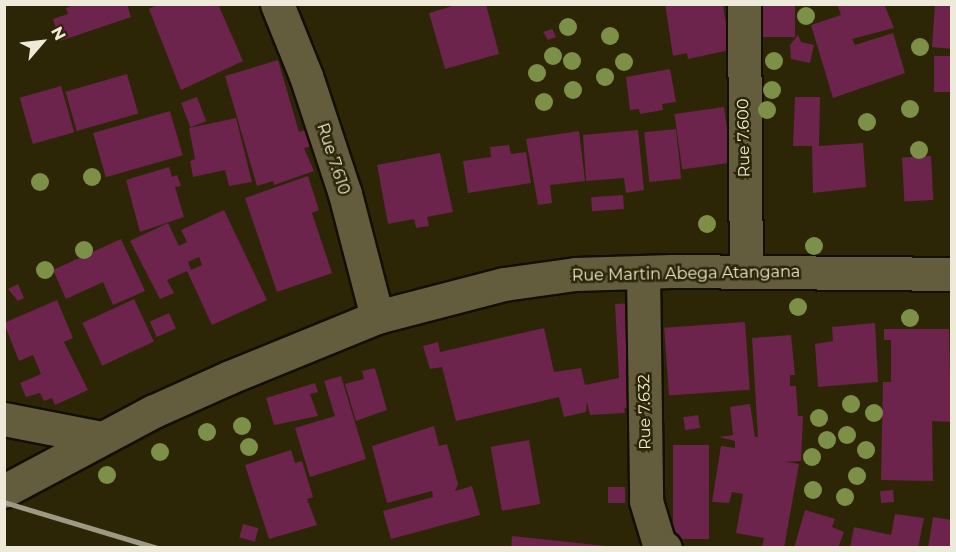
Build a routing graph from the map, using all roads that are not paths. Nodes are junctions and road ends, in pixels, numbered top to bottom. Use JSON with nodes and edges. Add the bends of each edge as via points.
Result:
{"nodes":[{"id":1,"x":277,"y":4,"type":"edge"},
{"id":2,"x":744,"y":4,"type":"edge"},
{"id":3,"x":643,"y":272,"type":"junction"},
{"id":4,"x":746,"y":272,"type":"junction"},
{"id":5,"x":951,"y":274,"type":"edge"},
{"id":6,"x":377,"y":317,"type":"junction"},
{"id":7,"x":4,"y":419,"type":"edge"},
{"id":8,"x":101,"y":438,"type":"junction"},
{"id":9,"x":4,"y":491,"type":"edge"},
{"id":10,"x":665,"y":548,"type":"edge"}],
"edges":[{"from":1,"to":6,"type":"main road","name":"Rue 7.610","via":[[306,76],[341,183]]},
{"from":2,"to":4,"type":"main road","name":"Rue 7.600"},
{"from":3,"to":4,"type":"main road","name":"Rue Martin Abega Atangana"},
{"from":3,"to":6,"type":"main road","name":"Rue Martin Abega Atangana","via":[[575,274],[504,284]]},
{"from":3,"to":10,"type":"main road","name":"Rue 7.632","via":[[646,501],[659,544]]},
{"from":4,"to":5,"type":"main road","name":"Rue Martin Abega Atangana"},
{"from":6,"to":8,"type":"main road","name":"Rue Martin Abega Atangana","via":[[219,382]]},
{"from":7,"to":8,"type":"main road"},
{"from":8,"to":9,"type":"main road","name":"Rue Martin Abega Atangana"}]}
